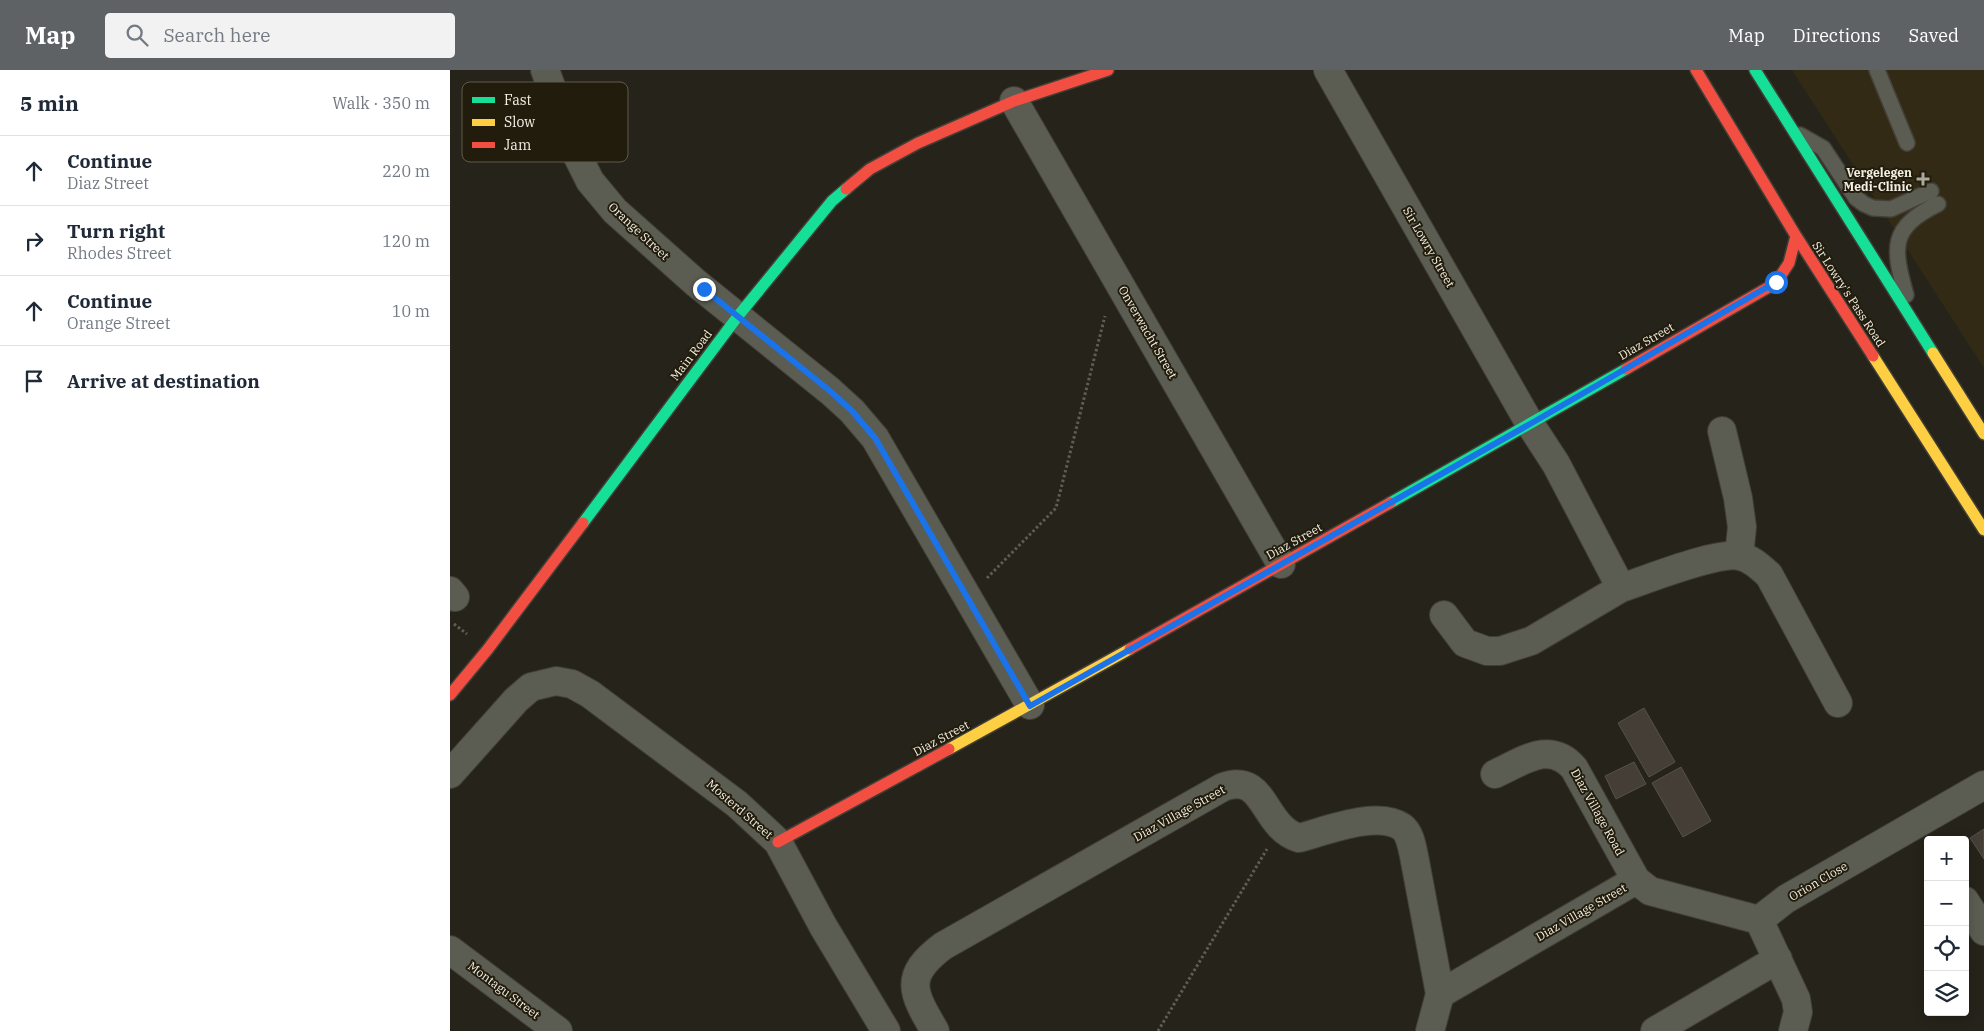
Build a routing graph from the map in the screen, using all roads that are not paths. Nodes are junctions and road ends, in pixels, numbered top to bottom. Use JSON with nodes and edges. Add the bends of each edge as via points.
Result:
{"nodes":[{"id":1,"x":545,"y":70,"type":"edge"},
{"id":2,"x":1108,"y":70,"type":"edge"},
{"id":3,"x":1328,"y":70,"type":"edge"},
{"id":4,"x":1696,"y":70,"type":"edge"},
{"id":5,"x":1755,"y":70,"type":"edge"},
{"id":6,"x":1879,"y":74,"type":"edge"},
{"id":7,"x":1040,"y":80,"type":"dead end"},
{"id":8,"x":549,"y":82,"type":"edge"},
{"id":9,"x":1014,"y":101,"type":"junction"},
{"id":10,"x":1790,"y":129,"type":"junction"},
{"id":11,"x":1907,"y":143,"type":"dead end"},
{"id":12,"x":580,"y":162,"type":"edge"},
{"id":13,"x":1796,"y":236,"type":"junction"},
{"id":14,"x":738,"y":316,"type":"junction"},
{"id":15,"x":1914,"y":324,"type":"junction"},
{"id":16,"x":1530,"y":424,"type":"junction"},
{"id":17,"x":1722,"y":431,"type":"dead end"},
{"id":18,"x":1984,"y":434,"type":"edge"},
{"id":19,"x":1984,"y":530,"type":"edge"},
{"id":20,"x":1739,"y":556,"type":"junction"},
{"id":21,"x":1281,"y":564,"type":"junction"},
{"id":22,"x":1621,"y":588,"type":"junction"},
{"id":23,"x":1444,"y":615,"type":"dead end"},
{"id":24,"x":450,"y":695,"type":"edge"},
{"id":25,"x":1838,"y":704,"type":"dead end"},
{"id":26,"x":1030,"y":706,"type":"junction"},
{"id":27,"x":450,"y":774,"type":"edge"},
{"id":28,"x":1496,"y":774,"type":"dead end"},
{"id":29,"x":1984,"y":786,"type":"edge"},
{"id":30,"x":1923,"y":832,"type":"edge"},
{"id":31,"x":778,"y":842,"type":"junction"},
{"id":32,"x":1636,"y":880,"type":"junction"},
{"id":33,"x":1969,"y":907,"type":"edge"},
{"id":34,"x":1760,"y":920,"type":"junction"},
{"id":35,"x":1984,"y":931,"type":"edge"},
{"id":36,"x":450,"y":950,"type":"edge"},
{"id":37,"x":1778,"y":959,"type":"junction"},
{"id":38,"x":1440,"y":994,"type":"junction"},
{"id":39,"x":558,"y":1031,"type":"edge"},
{"id":40,"x":886,"y":1031,"type":"edge"},
{"id":41,"x":935,"y":1031,"type":"edge"},
{"id":42,"x":1430,"y":1031,"type":"edge"},
{"id":43,"x":1655,"y":1031,"type":"edge"},
{"id":44,"x":1793,"y":1031,"type":"edge"}],
"edges":[{"from":1,"to":8,"type":"street","name":"Orange Street"},
{"from":2,"to":9,"type":"main road","name":"Main Road"},
{"from":3,"to":16,"type":"street","name":"Sir Lowry Street"},
{"from":4,"to":13,"type":"main road","name":"Sir Lowry's Pass Road"},
{"from":5,"to":10,"type":"main road"},
{"from":6,"to":11,"type":"lane"},
{"from":7,"to":9,"type":"main road","name":"Main Road"},
{"from":9,"to":14,"type":"main road","name":"Main Road","via":[[918,143],[870,170],[832,202]]},
{"from":9,"to":21,"type":"street","name":"Onverwacht Street"},
{"from":10,"to":15,"type":"main road"},
{"from":10,"to":15,"type":"lane","via":[[1823,148],[1856,198],[1864,204],[1892,209],[1934,197],[1906,226],[1898,242],[1897,263]]},
{"from":12,"to":14,"type":"street","name":"Orange Street","via":[[590,181],[615,211]]},
{"from":13,"to":16,"type":"main road","name":"Diaz Street","via":[[1789,264],[1776,282]]},
{"from":13,"to":19,"type":"main road","name":"Sir Lowry's Pass Road"},
{"from":14,"to":24,"type":"main road","name":"Main Road"},
{"from":14,"to":26,"type":"street","name":"Orange Street","via":[[852,411],[875,438]]},
{"from":15,"to":18,"type":"main road"},
{"from":16,"to":21,"type":"main road","name":"Diaz Street"},
{"from":16,"to":22,"type":"street","name":"Sir Lowry Street","via":[[1556,464]]},
{"from":17,"to":20,"type":"street","via":[[1742,527]]},
{"from":20,"to":22,"type":"street","via":[[1717,556]]},
{"from":20,"to":25,"type":"street","via":[[1756,563],[1769,575]]},
{"from":21,"to":26,"type":"main road","name":"Diaz Street"},
{"from":22,"to":23,"type":"street","via":[[1531,641],[1500,651],[1487,651],[1465,643]]},
{"from":26,"to":31,"type":"main road","name":"Diaz Street"},
{"from":27,"to":31,"type":"street","name":"Mosterd Street","via":[[516,700],[531,688],[556,681],[572,684],[737,804]]},
{"from":28,"to":32,"type":"street","name":"Diaz Village Road","via":[[1546,754],[1566,759]]},
{"from":29,"to":30,"type":"street","name":"Orion Close"},
{"from":30,"to":34,"type":"street","name":"Orion Close","via":[[1786,899]]},
{"from":31,"to":40,"type":"street","name":"Mosterd Street","via":[[823,926]]},
{"from":32,"to":34,"type":"street","name":"Diaz Village Street","via":[[1650,891]]},
{"from":32,"to":38,"type":"street","name":"Diaz Village Street"},
{"from":33,"to":35,"type":"street"},
{"from":34,"to":37,"type":"street"},
{"from":36,"to":39,"type":"street","name":"Montagu Street"},
{"from":37,"to":43,"type":"street"},
{"from":37,"to":44,"type":"street","via":[[1796,999],[1798,1012]]},
{"from":38,"to":41,"type":"street","name":"Diaz Village Street","via":[[1414,856],[1403,828],[1378,820],[1299,838],[1280,827],[1252,788],[1235,782],[943,946],[926,959],[918,972],[917,998]]},
{"from":38,"to":42,"type":"street","name":"Diaz Village Street"}]}
